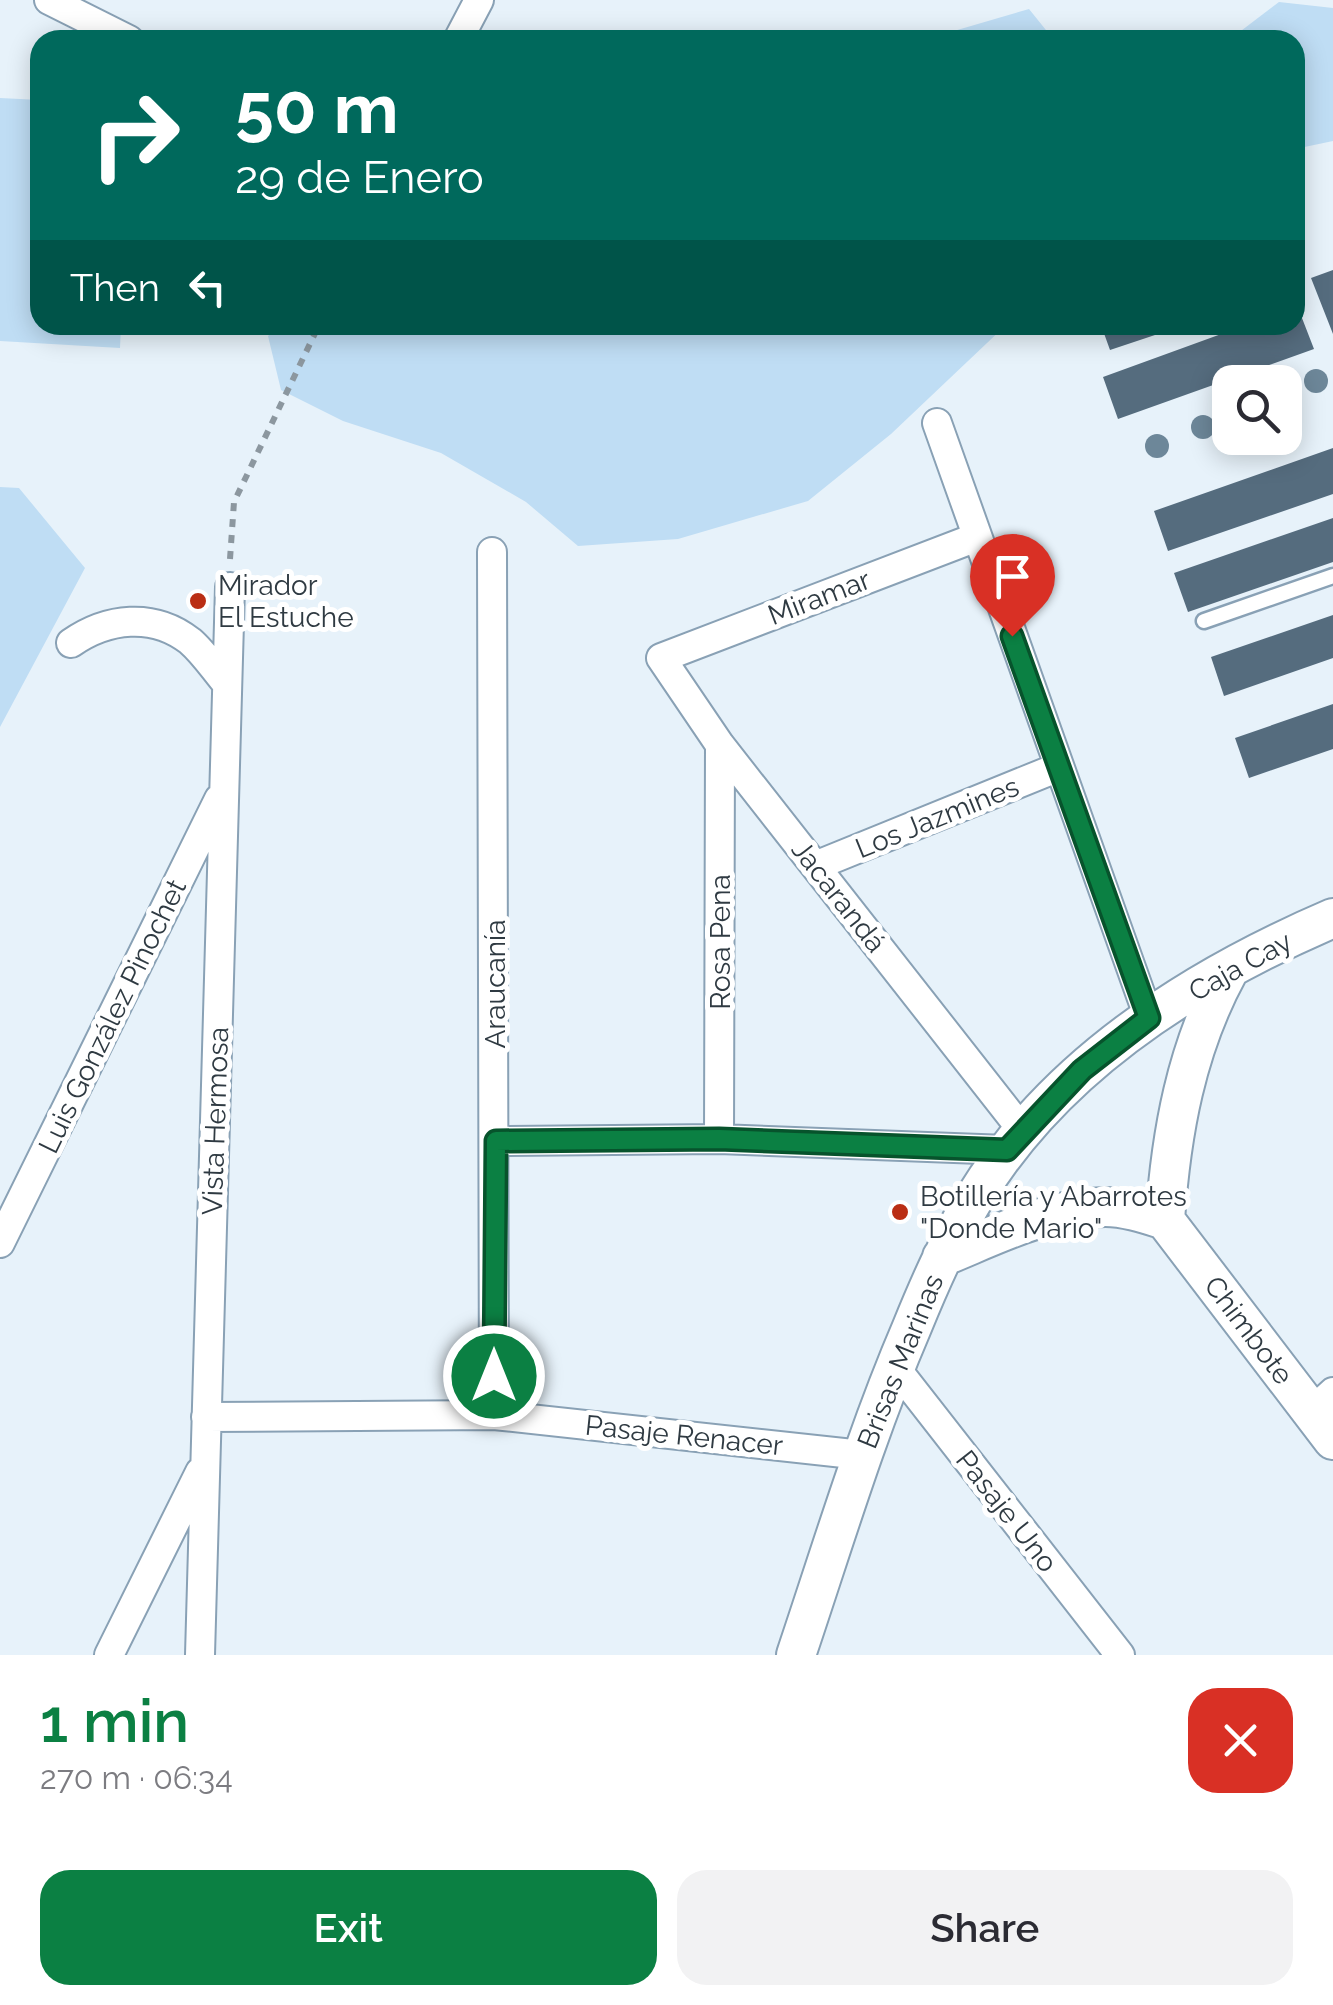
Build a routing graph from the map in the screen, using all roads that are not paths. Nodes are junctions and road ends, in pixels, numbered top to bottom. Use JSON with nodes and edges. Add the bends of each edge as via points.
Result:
{"nodes":[{"id":1,"x":49,"y":0,"type":"edge"},
{"id":2,"x":478,"y":0,"type":"edge"},
{"id":3,"x":110,"y":30,"type":"edge"},
{"id":4,"x":463,"y":30,"type":"edge"},
{"id":5,"x":937,"y":423,"type":"dead end"},
{"id":6,"x":978,"y":537,"type":"junction"},
{"id":7,"x":492,"y":552,"type":"dead end"},
{"id":8,"x":1333,"y":576,"type":"edge"},
{"id":9,"x":230,"y":586,"type":"road end"},
{"id":10,"x":1204,"y":621,"type":"dead end"},
{"id":11,"x":71,"y":643,"type":"dead end"},
{"id":12,"x":661,"y":658,"type":"joint"},
{"id":13,"x":226,"y":684,"type":"junction"},
{"id":14,"x":720,"y":745,"type":"junction"},
{"id":15,"x":1060,"y":767,"type":"junction"},
{"id":16,"x":224,"y":789,"type":"junction"},
{"id":17,"x":816,"y":866,"type":"junction"},
{"id":18,"x":1333,"y":918,"type":"edge"},
{"id":19,"x":1230,"y":970,"type":"junction"},
{"id":20,"x":1149,"y":1018,"type":"junction"},
{"id":21,"x":719,"y":1139,"type":"junction"},
{"id":22,"x":1015,"y":1140,"type":"junction"},
{"id":23,"x":496,"y":1141,"type":"junction"},
{"id":24,"x":1165,"y":1220,"type":"junction"},
{"id":25,"x":0,"y":1243,"type":"edge"},
{"id":26,"x":942,"y":1257,"type":"junction"},
{"id":27,"x":895,"y":1367,"type":"junction"},
{"id":28,"x":494,"y":1415,"type":"junction"},
{"id":29,"x":1326,"y":1415,"type":"edge"},
{"id":30,"x":206,"y":1417,"type":"junction"},
{"id":31,"x":862,"y":1454,"type":"junction"},
{"id":32,"x":205,"y":1462,"type":"junction"},
{"id":33,"x":110,"y":1655,"type":"edge"},
{"id":34,"x":200,"y":1655,"type":"edge"},
{"id":35,"x":796,"y":1655,"type":"edge"},
{"id":36,"x":1120,"y":1655,"type":"edge"}],
"edges":[{"from":1,"to":3,"type":"street"},
{"from":2,"to":4,"type":"street"},
{"from":5,"to":6,"type":"street"},
{"from":6,"to":12,"type":"street","name":"Miramar"},
{"from":6,"to":15,"type":"street"},
{"from":7,"to":23,"type":"street","name":"Araucanía"},
{"from":8,"to":10,"type":"lane"},
{"from":9,"to":13,"type":"street","name":"Vista Hermosa"},
{"from":11,"to":13,"type":"street","via":[[102,626],[156,624],[189,640]]},
{"from":12,"to":14,"type":"street","name":"Jacarandá"},
{"from":13,"to":16,"type":"street","name":"Vista Hermosa"},
{"from":14,"to":17,"type":"street","name":"Jacarandá"},
{"from":14,"to":21,"type":"street","name":"Rosa Pena"},
{"from":15,"to":17,"type":"street","name":"Los Jazmines"},
{"from":15,"to":20,"type":"street"},
{"from":16,"to":25,"type":"street","name":"Luis González Pinochet"},
{"from":16,"to":30,"type":"street","name":"Vista Hermosa"},
{"from":17,"to":22,"type":"street","name":"Jacarandá"},
{"from":18,"to":19,"type":"street","name":"Caja Cay"},
{"from":19,"to":20,"type":"street","name":"Caja Cay"},
{"from":19,"to":24,"type":"street","via":[[1208,1008],[1184,1085]]},
{"from":20,"to":22,"type":"street","name":"Brisas Marinas","via":[[1082,1070]]},
{"from":21,"to":22,"type":"street"},
{"from":21,"to":23,"type":"street"},
{"from":22,"to":26,"type":"street","name":"Brisas Marinas"},
{"from":23,"to":28,"type":"street","name":"Araucanía"},
{"from":24,"to":26,"type":"street","via":[[1106,1207],[1072,1211],[1040,1217]]},
{"from":24,"to":29,"type":"street","name":"Chimbote"},
{"from":26,"to":27,"type":"street","name":"Brisas Marinas"},
{"from":27,"to":31,"type":"street","name":"Brisas Marinas"},
{"from":27,"to":36,"type":"street","name":"Pasaje Uno"},
{"from":28,"to":30,"type":"street","name":"Pasaje Renacer"},
{"from":28,"to":31,"type":"street","name":"Pasaje Renacer"},
{"from":30,"to":32,"type":"street","name":"Vista Hermosa"},
{"from":31,"to":35,"type":"street","name":"Brisas Marinas"},
{"from":32,"to":33,"type":"street"},
{"from":32,"to":34,"type":"street","name":"Vista Hermosa"}]}
